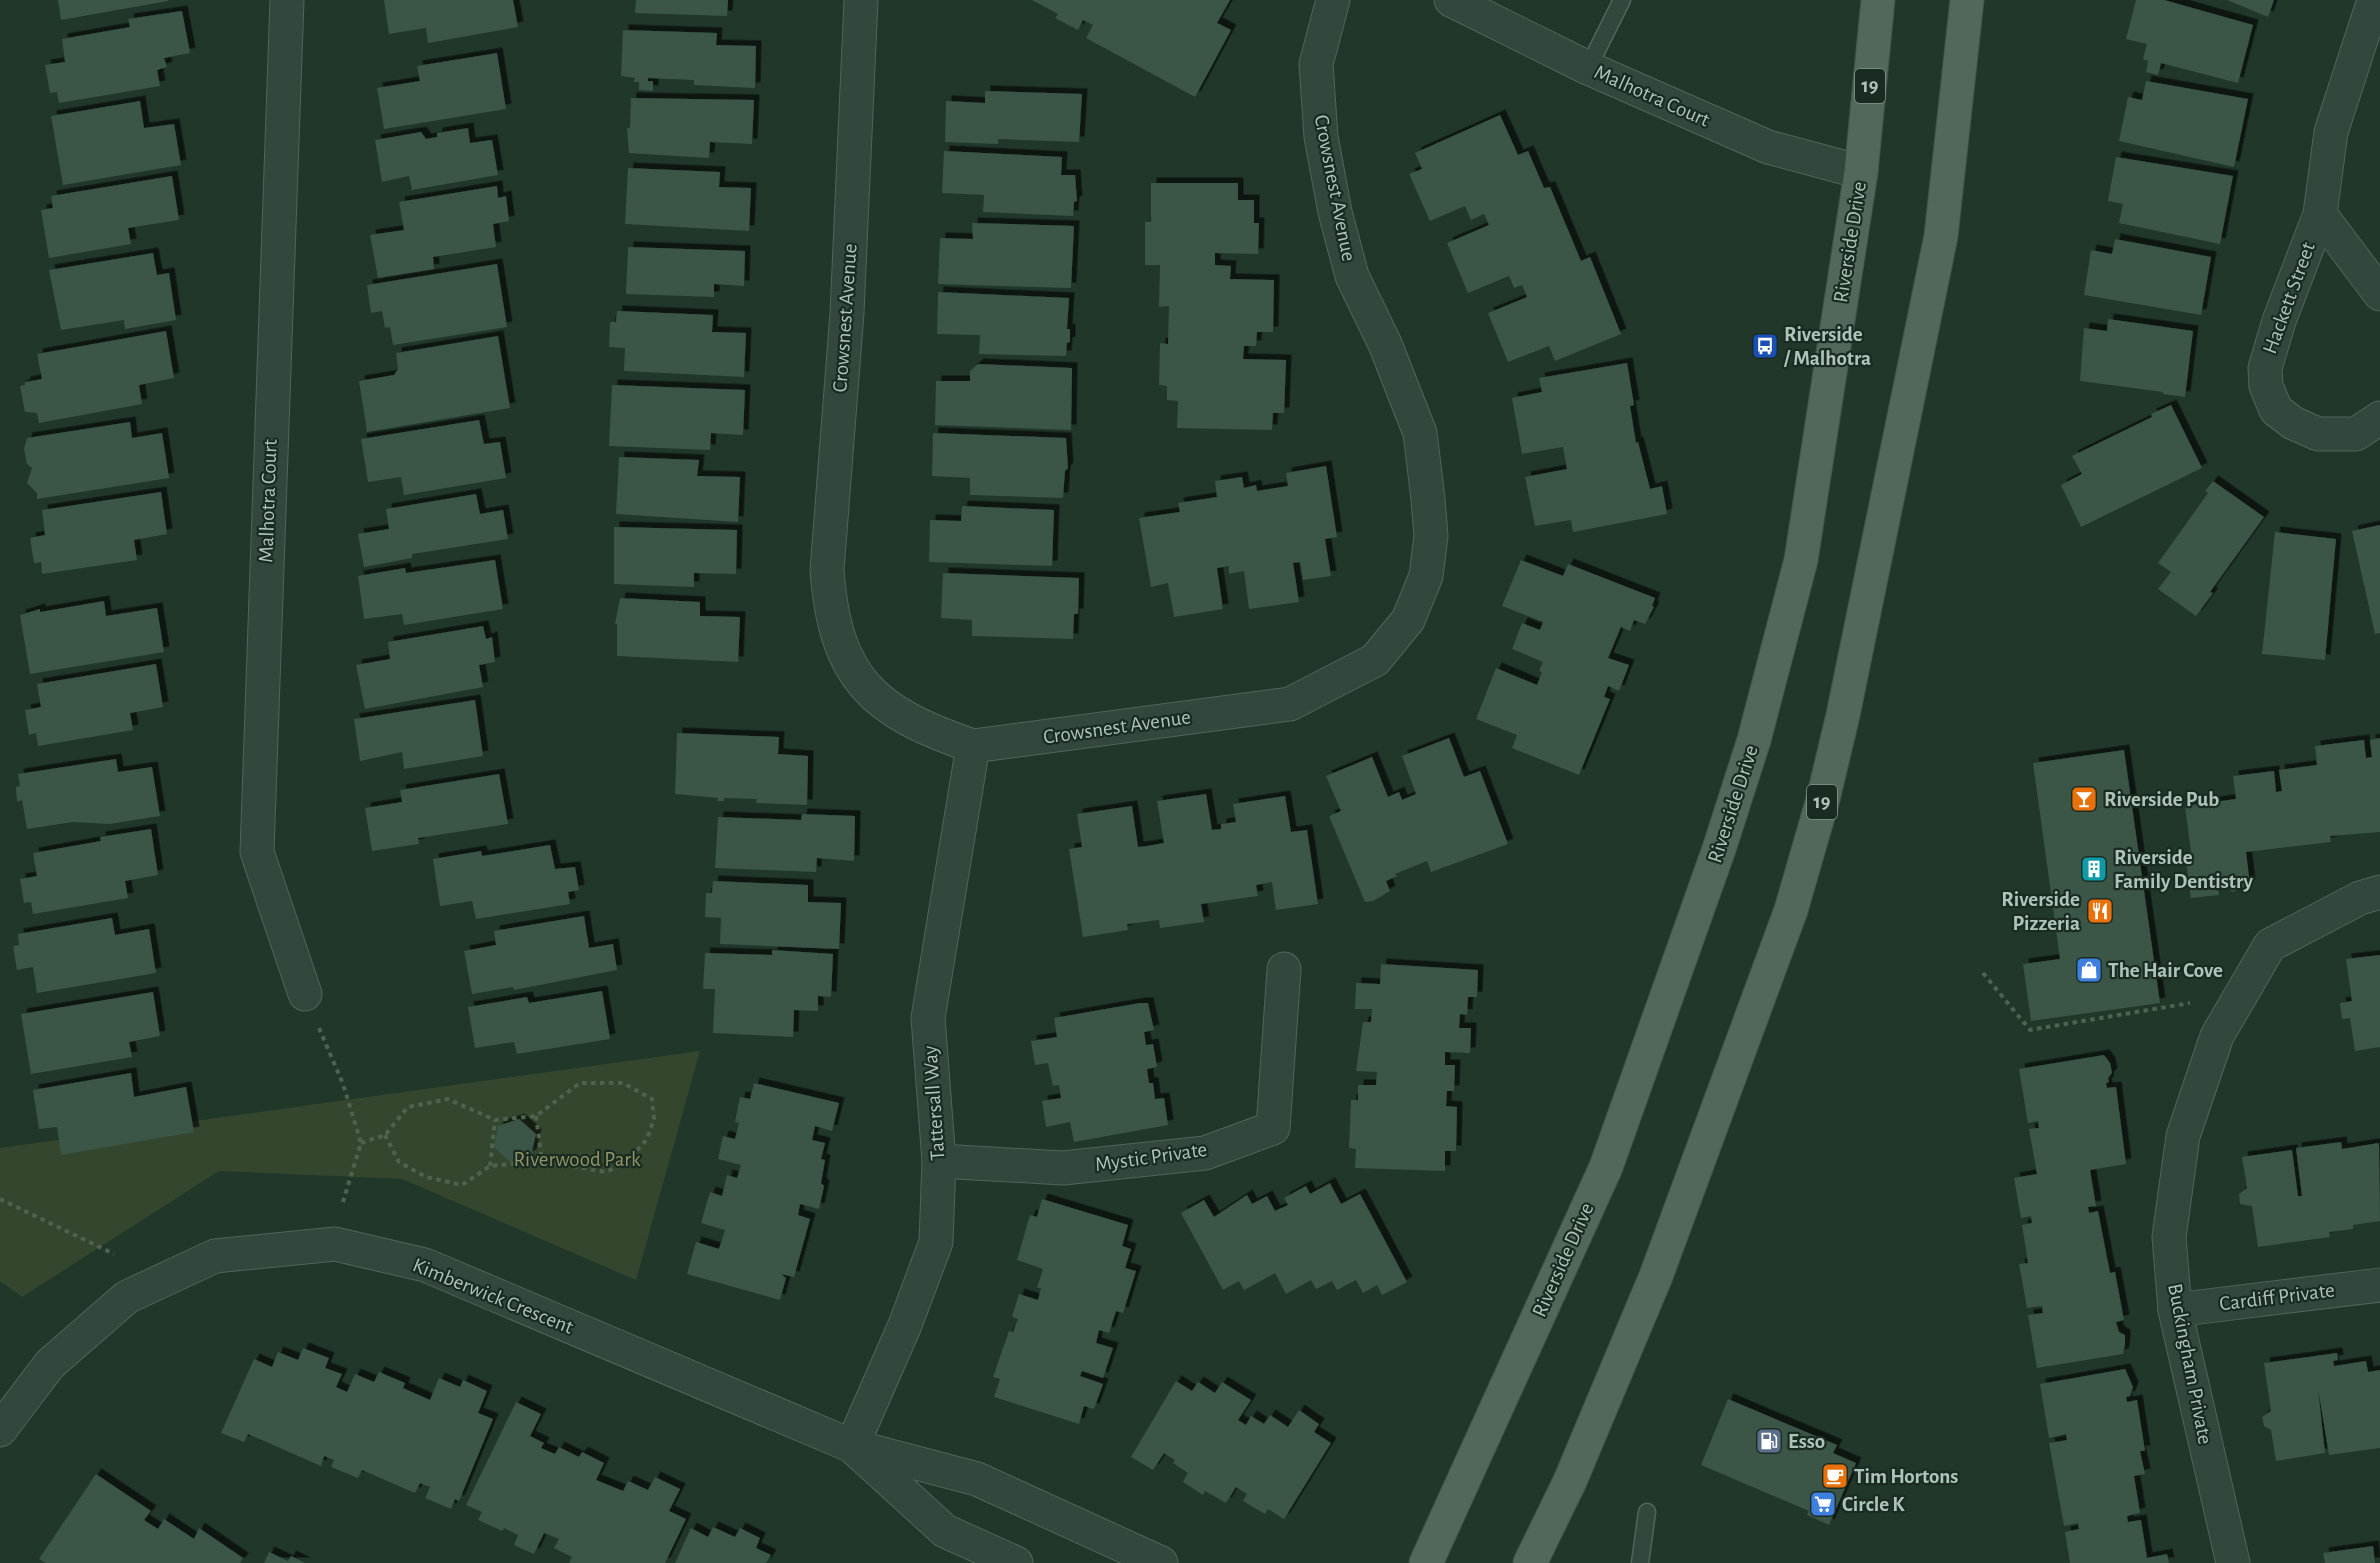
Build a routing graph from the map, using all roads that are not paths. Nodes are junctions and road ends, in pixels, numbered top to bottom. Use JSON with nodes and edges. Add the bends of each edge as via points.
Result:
{"nodes":[{"id":1,"x":286,"y":0,"type":"edge"},
{"id":2,"x":861,"y":0,"type":"edge"},
{"id":3,"x":1333,"y":0,"type":"edge"},
{"id":4,"x":1451,"y":0,"type":"edge"},
{"id":5,"x":1622,"y":0,"type":"edge"},
{"id":6,"x":1878,"y":0,"type":"edge"},
{"id":7,"x":1966,"y":0,"type":"edge"},
{"id":8,"x":2374,"y":0,"type":"edge"},
{"id":9,"x":1588,"y":68,"type":"junction"},
{"id":10,"x":1861,"y":172,"type":"junction"},
{"id":11,"x":2320,"y":214,"type":"junction"},
{"id":12,"x":2380,"y":294,"type":"edge"},
{"id":13,"x":2380,"y":418,"type":"edge"},
{"id":14,"x":973,"y":746,"type":"junction"},
{"id":15,"x":2380,"y":892,"type":"edge"},
{"id":16,"x":1284,"y":969,"type":"dead end"},
{"id":17,"x":304,"y":994,"type":"road end"},
{"id":18,"x":939,"y":1161,"type":"junction"},
{"id":19,"x":2380,"y":1285,"type":"edge"},
{"id":20,"x":2175,"y":1310,"type":"junction"},
{"id":21,"x":0,"y":1430,"type":"edge"},
{"id":22,"x":852,"y":1446,"type":"junction"},
{"id":23,"x":1647,"y":1512,"type":"dead end"},
{"id":24,"x":1016,"y":1563,"type":"edge"},
{"id":25,"x":1161,"y":1563,"type":"edge"},
{"id":26,"x":1426,"y":1563,"type":"edge"},
{"id":27,"x":1530,"y":1563,"type":"edge"},
{"id":28,"x":1640,"y":1563,"type":"edge"},
{"id":29,"x":2233,"y":1563,"type":"edge"}],
"edges":[{"from":1,"to":17,"type":"street","name":"Malhotra Court","via":[[256,852]]},
{"from":2,"to":14,"type":"street","name":"Crowsnest Avenue","via":[[847,313],[827,570],[830,607],[838,638],[870,693],[926,730]]},
{"from":3,"to":14,"type":"street","name":"Crowsnest Avenue","via":[[1316,64],[1321,137],[1335,212],[1352,276],[1385,344],[1420,434],[1424,466],[1431,536],[1426,576],[1408,620],[1375,660],[1290,704]]},
{"from":4,"to":9,"type":"street","name":"Malhotra Court"},
{"from":5,"to":9,"type":"lane"},
{"from":6,"to":10,"type":"main road","name":"Riverside Drive","number":"19"},
{"from":7,"to":27,"type":"main road","number":"19","via":[[1941,236],[1823,798],[1791,910],[1656,1276],[1570,1481]]},
{"from":8,"to":11,"type":"street","name":"Hackett Street","via":[[2331,132]]},
{"from":9,"to":10,"type":"street","name":"Malhotra Court","via":[[1768,147]]},
{"from":10,"to":26,"type":"main road","name":"Riverside Drive","number":"19","via":[[1801,560],[1754,740],[1606,1167]]},
{"from":11,"to":12,"type":"street","name":"Hackett Street"},
{"from":11,"to":13,"type":"street","name":"Hackett Street","via":[[2279,321],[2265,368],[2266,386],[2276,410],[2292,423],[2318,434],[2356,434]]},
{"from":14,"to":18,"type":"street","name":"Tattersall Way","via":[[928,1018]]},
{"from":15,"to":20,"type":"street","name":"Buckingham Private","via":[[2360,898],[2270,945],[2217,1036],[2183,1136],[2169,1237]]},
{"from":16,"to":18,"type":"street","name":"Mystic Private","via":[[1273,1128],[1205,1152],[1063,1168]]},
{"from":18,"to":22,"type":"street","name":"Tattersall Way","via":[[936,1242]]},
{"from":19,"to":20,"type":"street","name":"Cardiff Private"},
{"from":20,"to":29,"type":"street","name":"Buckingham Private"},
{"from":21,"to":22,"type":"street","name":"Kimberwick Crescent","via":[[50,1364],[127,1297],[215,1256],[335,1244],[425,1265]]},
{"from":22,"to":24,"type":"street","name":"Kimberwick Crescent","via":[[945,1531]]},
{"from":22,"to":25,"type":"street","name":"Kimberwick Crescent","via":[[977,1479]]},
{"from":23,"to":28,"type":"lane"}]}
